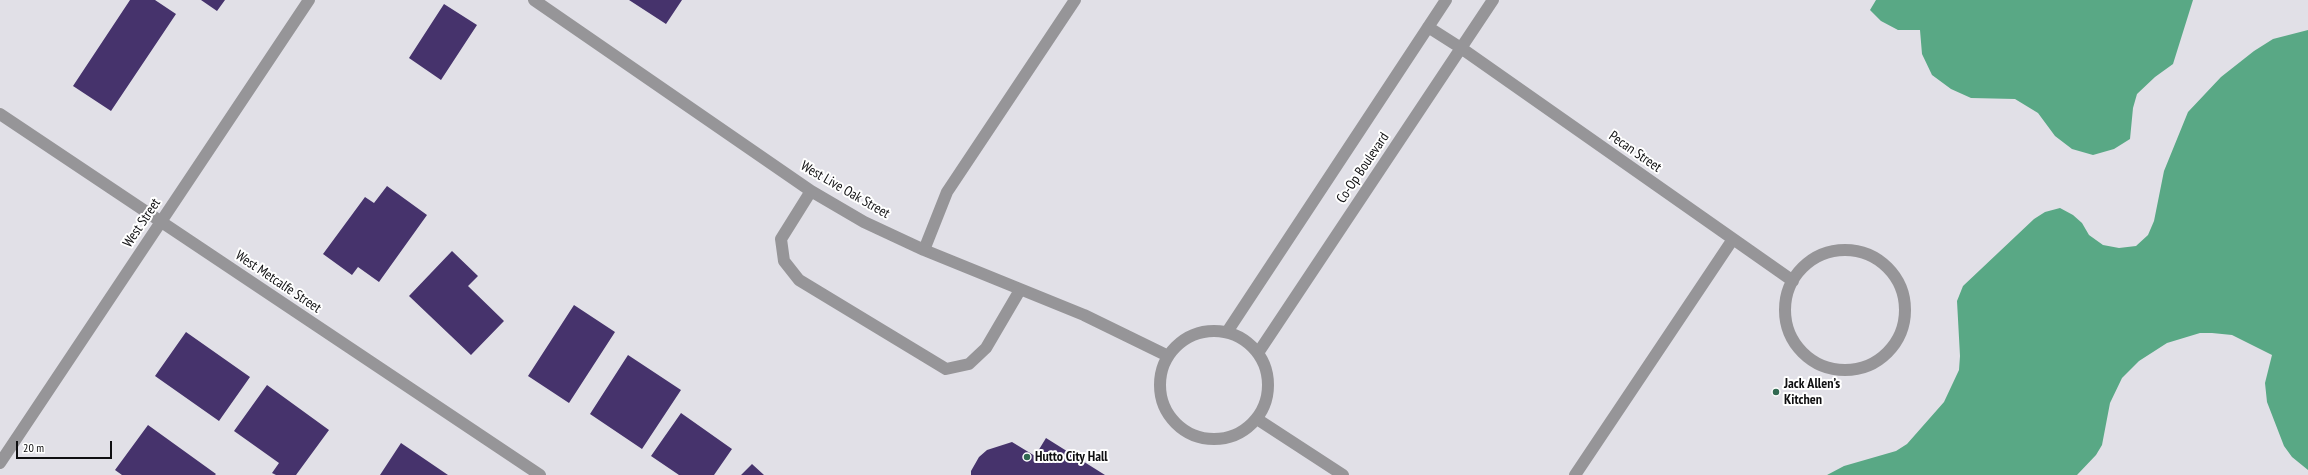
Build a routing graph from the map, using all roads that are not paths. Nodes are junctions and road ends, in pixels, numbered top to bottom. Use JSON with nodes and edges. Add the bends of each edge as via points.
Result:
{"nodes":[{"id":1,"x":310,"y":0,"type":"edge"},
{"id":2,"x":534,"y":0,"type":"edge"},
{"id":3,"x":1075,"y":0,"type":"edge"},
{"id":4,"x":1446,"y":0,"type":"edge"},
{"id":5,"x":1493,"y":0,"type":"edge"},
{"id":6,"x":1428,"y":27,"type":"junction"},
{"id":7,"x":1461,"y":48,"type":"junction"},
{"id":8,"x":0,"y":114,"type":"edge"},
{"id":9,"x":811,"y":191,"type":"junction"},
{"id":10,"x":161,"y":222,"type":"junction"},
{"id":11,"x":1733,"y":239,"type":"junction"},
{"id":12,"x":924,"y":250,"type":"junction"},
{"id":13,"x":1793,"y":281,"type":"junction"},
{"id":14,"x":1020,"y":290,"type":"junction"},
{"id":15,"x":1227,"y":332,"type":"junction"},
{"id":16,"x":1258,"y":353,"type":"junction"},
{"id":17,"x":1168,"y":356,"type":"junction"},
{"id":18,"x":1257,"y":420,"type":"junction"},
{"id":19,"x":0,"y":463,"type":"edge"},
{"id":20,"x":540,"y":475,"type":"edge"},
{"id":21,"x":1343,"y":475,"type":"edge"},
{"id":22,"x":1575,"y":475,"type":"edge"}],
"edges":[{"from":1,"to":10,"type":"street","name":"West Street"},
{"from":2,"to":9,"type":"street","name":"West Live Oak Street"},
{"from":3,"to":12,"type":"street","via":[[947,192]]},
{"from":4,"to":6,"type":"street","name":"Co-Op Boulevard"},
{"from":5,"to":7,"type":"street","name":"Co-Op Boulevard"},
{"from":6,"to":7,"type":"street","name":"Pecan Street"},
{"from":6,"to":15,"type":"street","name":"Co-Op Boulevard"},
{"from":7,"to":11,"type":"street","name":"Pecan Street"},
{"from":7,"to":16,"type":"street","name":"Co-Op Boulevard"},
{"from":8,"to":10,"type":"street","name":"West Metcalfe Street"},
{"from":9,"to":12,"type":"street","name":"West Live Oak Street","via":[[864,222]]},
{"from":9,"to":14,"type":"street","via":[[781,239],[784,261],[799,280],[946,369],[969,364],[986,348]]},
{"from":10,"to":19,"type":"street","name":"West Street"},
{"from":10,"to":20,"type":"street","name":"West Metcalfe Street"},
{"from":11,"to":13,"type":"street","name":"Pecan Street"},
{"from":11,"to":22,"type":"street"},
{"from":12,"to":14,"type":"street","name":"West Live Oak Street"},
{"from":13,"to":13,"type":"street","via":[[1786,300],[1786,321],[1793,341],[1806,356],[1824,367],[1844,371],[1865,368],[1883,358],[1897,343],[1904,325],[1906,306],[1891,271],[1876,259],[1858,251],[1839,250],[1820,255],[1804,266]]},
{"from":14,"to":17,"type":"street","name":"West Live Oak Street","via":[[1084,315]]},
{"from":15,"to":16,"type":"street","via":[[1239,337]]},
{"from":15,"to":17,"type":"street","via":[[1210,331],[1194,335],[1179,344]]},
{"from":16,"to":18,"type":"street","via":[[1266,369],[1268,387],[1265,404]]},
{"from":17,"to":18,"type":"street","via":[[1161,373],[1160,391],[1168,414],[1190,434],[1208,439],[1226,438],[1243,432]]},
{"from":18,"to":21,"type":"street"}]}
